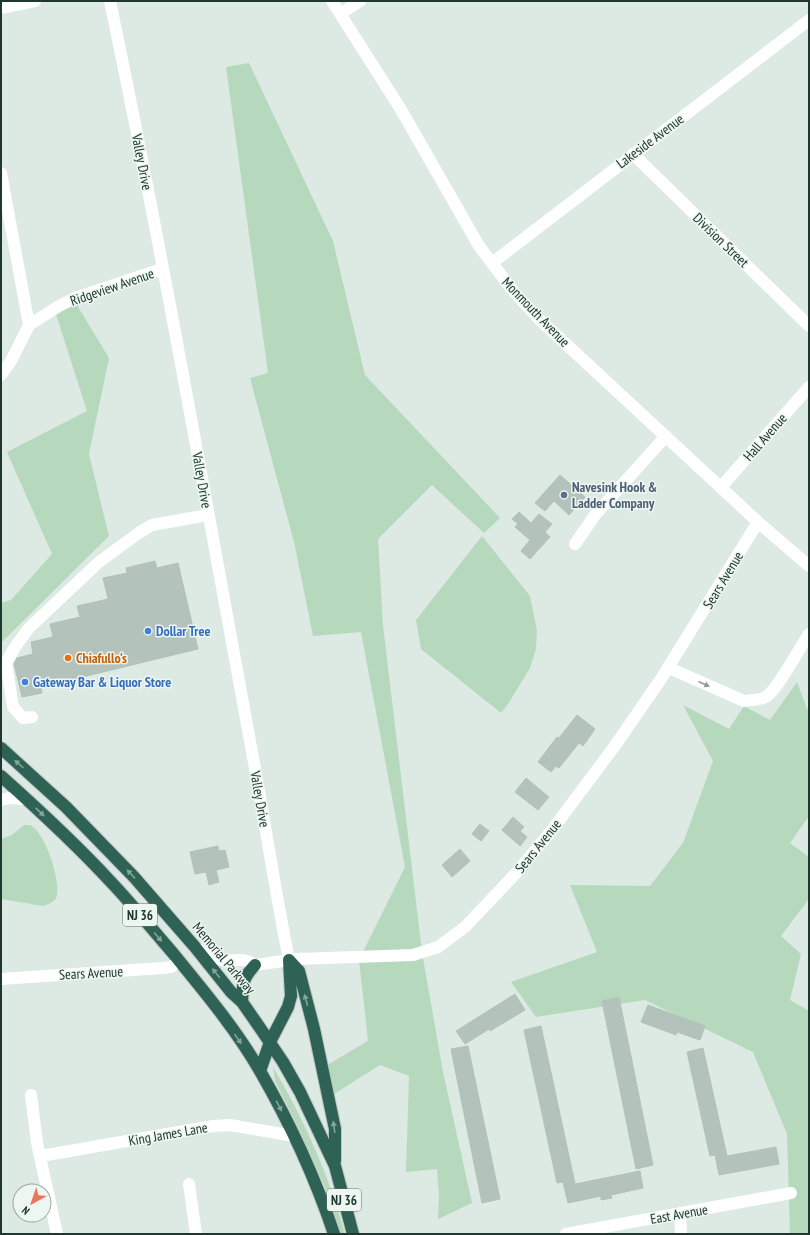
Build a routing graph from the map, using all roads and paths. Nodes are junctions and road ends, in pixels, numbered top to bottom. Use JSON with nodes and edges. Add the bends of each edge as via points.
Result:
{"nodes":[{"id":1,"x":35,"y":1,"type":"edge"},
{"id":2,"x":332,"y":1,"type":"edge"},
{"id":3,"x":360,"y":1,"type":"edge"},
{"id":4,"x":113,"y":2,"type":"edge"},
{"id":5,"x":1,"y":8,"type":"edge"},
{"id":6,"x":340,"y":14,"type":"junction"},
{"id":7,"x":809,"y":20,"type":"edge"},
{"id":8,"x":633,"y":154,"type":"junction"},
{"id":9,"x":1,"y":173,"type":"edge"},
{"id":10,"x":492,"y":264,"type":"junction"},
{"id":11,"x":162,"y":269,"type":"junction"},
{"id":12,"x":29,"y":325,"type":"junction"},
{"id":13,"x":809,"y":326,"type":"edge"},
{"id":14,"x":1,"y":375,"type":"edge"},
{"id":15,"x":809,"y":387,"type":"edge"},
{"id":16,"x":666,"y":436,"type":"junction"},
{"id":17,"x":721,"y":487,"type":"junction"},
{"id":18,"x":208,"y":515,"type":"junction"},
{"id":19,"x":758,"y":522,"type":"junction"},
{"id":20,"x":575,"y":544,"type":"dead end"},
{"id":21,"x":809,"y":566,"type":"edge"},
{"id":22,"x":809,"y":634,"type":"edge"},
{"id":23,"x":669,"y":668,"type":"junction"},
{"id":24,"x":32,"y":717,"type":"dead end"},
{"id":25,"x":1,"y":748,"type":"edge"},
{"id":26,"x":1,"y":776,"type":"edge"},
{"id":27,"x":26,"y":799,"type":"junction"},
{"id":28,"x":1,"y":800,"type":"edge"},
{"id":29,"x":195,"y":947,"type":"junction"},
{"id":30,"x":289,"y":960,"type":"junction"},
{"id":31,"x":179,"y":961,"type":"junction"},
{"id":32,"x":255,"y":965,"type":"junction"},
{"id":33,"x":1,"y":979,"type":"edge"},
{"id":34,"x":242,"y":1002,"type":"junction"},
{"id":35,"x":270,"y":1042,"type":"junction"},
{"id":36,"x":260,"y":1071,"type":"junction"},
{"id":37,"x":31,"y":1095,"type":"dead end"},
{"id":38,"x":294,"y":1136,"type":"junction"},
{"id":39,"x":41,"y":1156,"type":"junction"},
{"id":40,"x":335,"y":1166,"type":"junction"},
{"id":41,"x":189,"y":1184,"type":"dead end"},
{"id":42,"x":791,"y":1194,"type":"dead end"},
{"id":43,"x":680,"y":1213,"type":"junction"},
{"id":44,"x":57,"y":1234,"type":"edge"},
{"id":45,"x":196,"y":1234,"type":"edge"},
{"id":46,"x":334,"y":1234,"type":"edge"},
{"id":47,"x":353,"y":1234,"type":"edge"},
{"id":48,"x":566,"y":1234,"type":"edge"},
{"id":49,"x":681,"y":1234,"type":"edge"}],
"edges":[{"from":1,"to":5,"type":"street"},
{"from":2,"to":6,"type":"street","name":"Monmouth Avenue"},
{"from":3,"to":6,"type":"street"},
{"from":4,"to":11,"type":"street","name":"Valley Drive"},
{"from":6,"to":10,"type":"street","name":"Monmouth Avenue","via":[[400,108],[463,220]]},
{"from":7,"to":8,"type":"street","name":"Lakeside Avenue"},
{"from":8,"to":10,"type":"street","name":"Lakeside Avenue"},
{"from":8,"to":13,"type":"street","name":"Division Street"},
{"from":9,"to":12,"type":"street"},
{"from":10,"to":16,"type":"street","name":"Monmouth Avenue","via":[[539,318]]},
{"from":11,"to":12,"type":"street","name":"Ridgeview Avenue","via":[[75,298]]},
{"from":11,"to":18,"type":"street","name":"Valley Drive"},
{"from":12,"to":14,"type":"street"},
{"from":15,"to":17,"type":"street","name":"Hall Avenue"},
{"from":16,"to":17,"type":"street","name":"Monmouth Avenue"},
{"from":16,"to":20,"type":"street","via":[[595,515]]},
{"from":17,"to":19,"type":"street","name":"Monmouth Avenue"},
{"from":18,"to":24,"type":"street","via":[[152,525],[140,532],[99,562],[29,628],[6,663],[13,707],[23,718]]},
{"from":18,"to":30,"type":"street","name":"Valley Drive"},
{"from":19,"to":21,"type":"street","name":"Monmouth Avenue"},
{"from":19,"to":23,"type":"street","name":"Sears Avenue"},
{"from":23,"to":22,"type":"street","one_way":true,"via":[[744,701],[758,699],[766,697],[778,683]]},
{"from":23,"to":30,"type":"street","name":"Sears Avenue","via":[[552,830],[465,927],[438,947],[413,955]]},
{"from":29,"to":25,"type":"highway","name":"Memorial Parkway","number":"NJ 36","one_way":true,"via":[[95,835]]},
{"from":26,"to":27,"type":"highway","number":"NJ 36"},
{"from":27,"to":28,"type":"street"},
{"from":27,"to":31,"type":"highway","number":"NJ 36","one_way":true,"via":[[111,882]]},
{"from":29,"to":32,"type":"street","name":"Sears Avenue","via":[[211,957],[222,960],[248,960]]},
{"from":34,"to":29,"type":"highway","name":"Memorial Parkway","number":"NJ 36","one_way":true},
{"from":30,"to":32,"type":"street","name":"Sears Avenue"},
{"from":30,"to":35,"type":"highway","via":[[291,996]]},
{"from":40,"to":30,"type":"highway","one_way":true,"via":[[335,1129],[315,1037],[298,971]]},
{"from":31,"to":33,"type":"street","name":"Sears Avenue","via":[[171,967],[162,968]]},
{"from":31,"to":36,"type":"highway","number":"NJ 36","one_way":true,"via":[[211,1000]]},
{"from":32,"to":34,"type":"highway","via":[[243,981]]},
{"from":34,"to":35,"type":"highway","name":"Memorial Parkway","number":"NJ 36"},
{"from":35,"to":36,"type":"highway"},
{"from":35,"to":40,"type":"highway","name":"Memorial Parkway","number":"NJ 36","via":[[300,1092]]},
{"from":36,"to":38,"type":"highway","number":"NJ 36","one_way":true},
{"from":37,"to":39,"type":"street"},
{"from":38,"to":39,"type":"street","name":"King James Lane","via":[[230,1125],[213,1126]]},
{"from":38,"to":46,"type":"highway","number":"NJ 36","via":[[316,1183]]},
{"from":39,"to":44,"type":"street"},
{"from":40,"to":47,"type":"highway","name":"Memorial Parkway","number":"NJ 36"},
{"from":41,"to":45,"type":"street"},
{"from":42,"to":43,"type":"street","name":"East Avenue"},
{"from":43,"to":48,"type":"street","name":"East Avenue"},
{"from":43,"to":49,"type":"street"}]}
